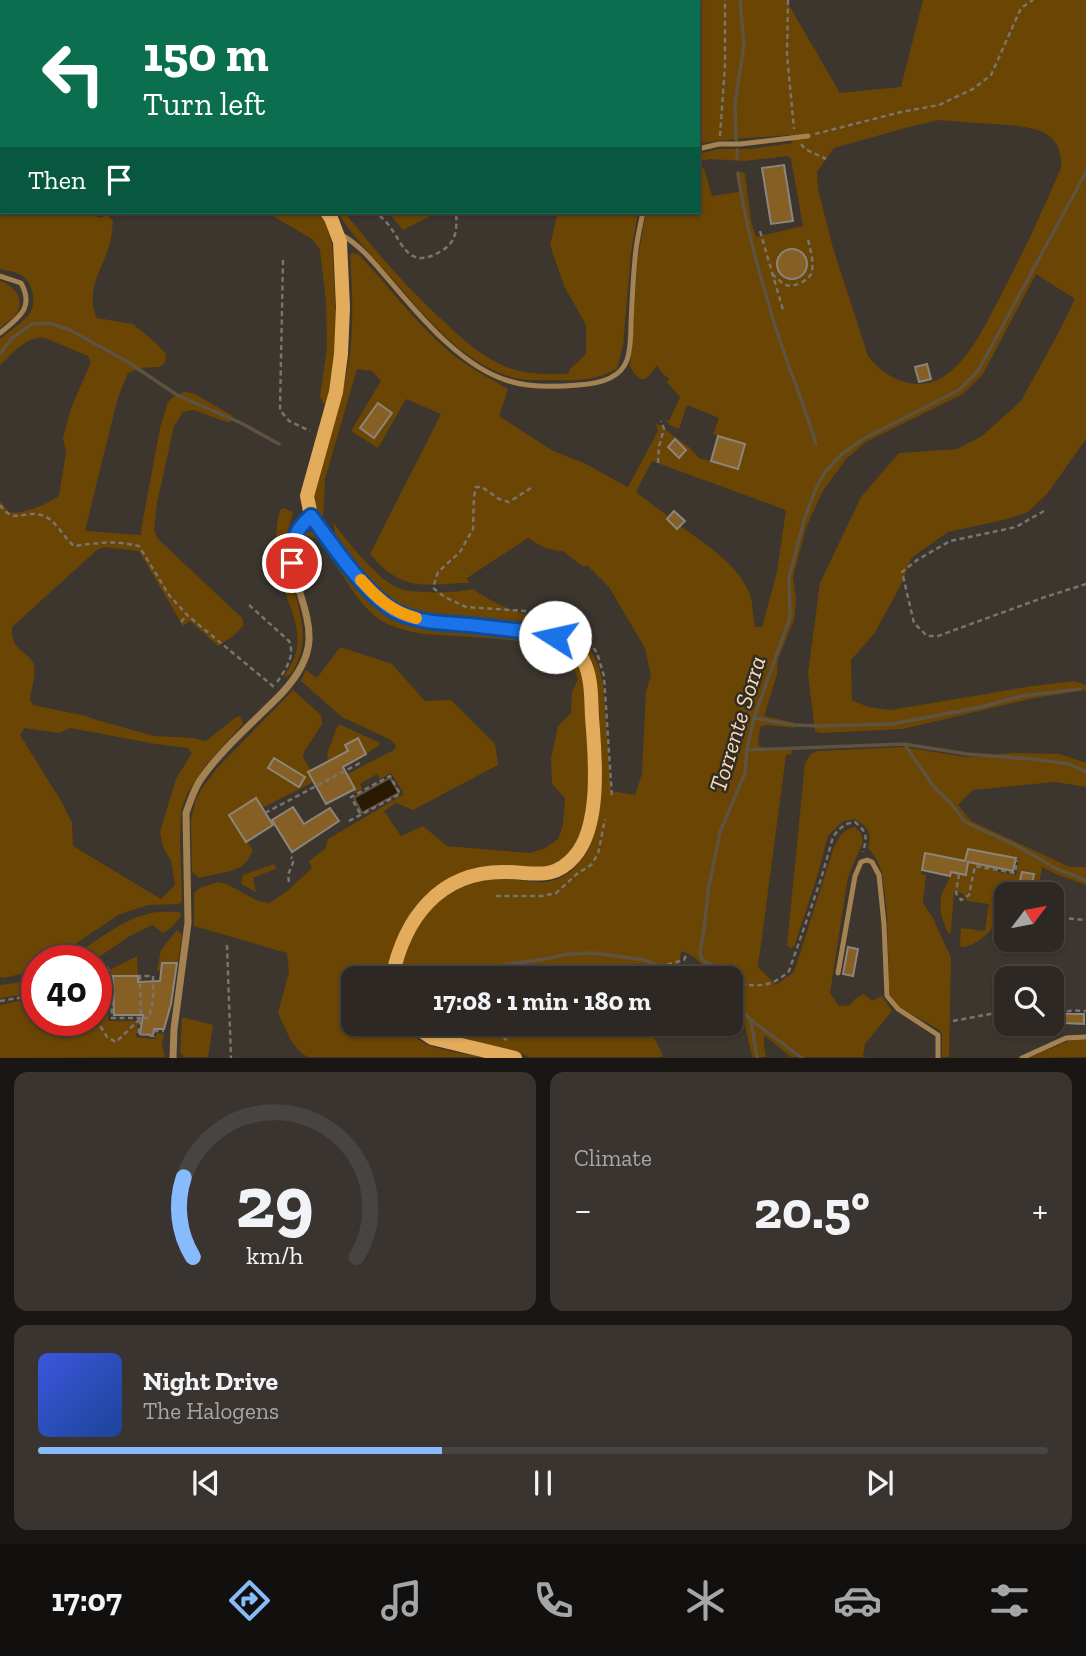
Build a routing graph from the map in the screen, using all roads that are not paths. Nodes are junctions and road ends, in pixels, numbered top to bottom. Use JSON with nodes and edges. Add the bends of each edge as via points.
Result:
{"nodes":[{"id":1,"x":808,"y":136,"type":"road end"},
{"id":2,"x":700,"y":149,"type":"edge"},
{"id":3,"x":328,"y":214,"type":"edge"},
{"id":4,"x":643,"y":214,"type":"edge"},
{"id":5,"x":336,"y":232,"type":"junction"},
{"id":6,"x":0,"y":276,"type":"edge"},
{"id":7,"x":0,"y":333,"type":"edge"},
{"id":8,"x":311,"y":516,"type":"junction"},
{"id":9,"x":395,"y":966,"type":"edge"},
{"id":10,"x":838,"y":973,"type":"dead end"},
{"id":11,"x":429,"y":1036,"type":"edge"},
{"id":12,"x":1086,"y":1037,"type":"edge"},
{"id":13,"x":515,"y":1053,"type":"edge"},
{"id":14,"x":173,"y":1058,"type":"edge"},
{"id":15,"x":938,"y":1058,"type":"edge"},
{"id":16,"x":1022,"y":1058,"type":"edge"}],
"edges":[{"from":1,"to":2,"type":"lane"},
{"from":3,"to":5,"type":"street"},
{"from":4,"to":5,"type":"lane","via":[[626,363],[604,382],[576,386],[509,381],[477,366],[415,311],[363,250]]},
{"from":5,"to":8,"type":"street","via":[[342,266],[341,354],[336,393],[307,496]]},
{"from":6,"to":7,"type":"lane","via":[[21,283],[27,300],[20,316]]},
{"from":8,"to":9,"type":"street","via":[[339,555],[388,607],[426,621],[555,637],[579,653],[590,683],[595,779],[590,820],[578,854],[556,871],[490,872],[440,892],[416,915]]},
{"from":8,"to":14,"type":"street","via":[[294,536],[292,548],[308,649],[282,693],[198,783],[186,813],[188,923]]},
{"from":10,"to":15,"type":"lane","via":[[855,876],[861,862],[867,860],[878,875],[887,996],[898,1010],[938,1035]]},
{"from":11,"to":13,"type":"street"},
{"from":12,"to":16,"type":"lane","via":[[1066,1038]]}]}
